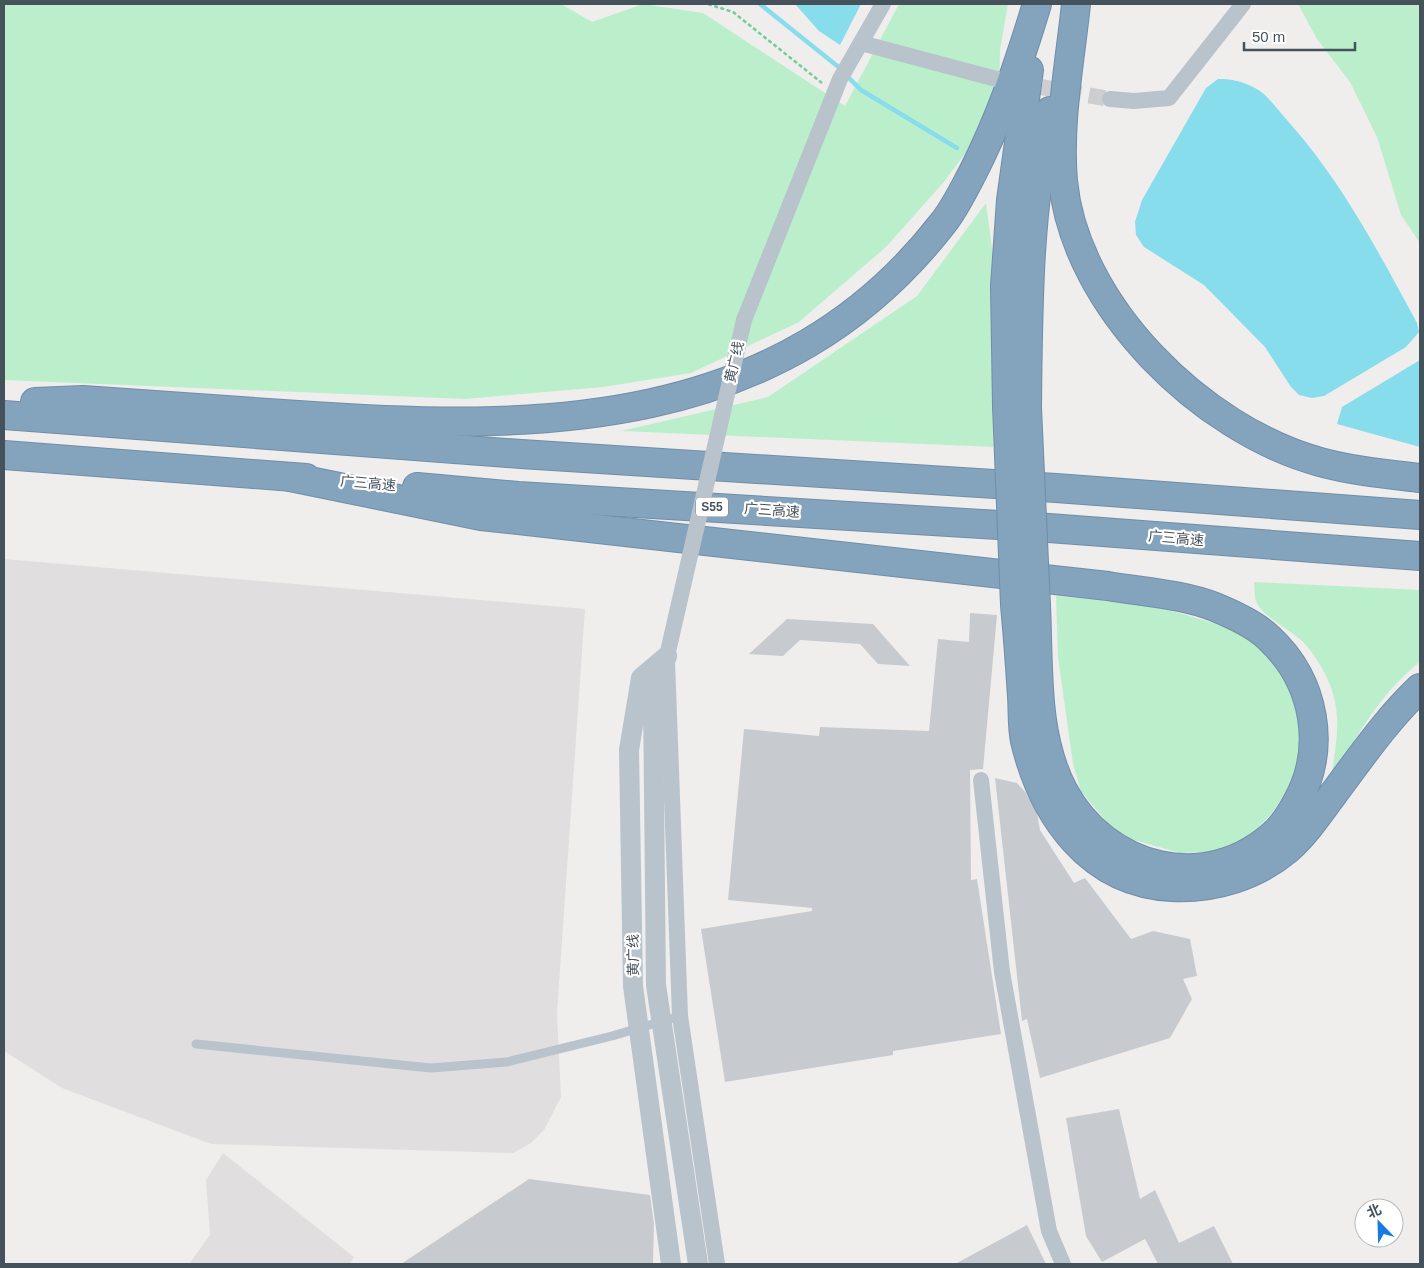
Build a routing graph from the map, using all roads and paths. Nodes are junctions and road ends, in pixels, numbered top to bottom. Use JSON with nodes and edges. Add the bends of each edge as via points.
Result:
{"nodes":[{"id":1,"x":708,"y":4,"type":"edge"},
{"id":2,"x":883,"y":4,"type":"edge"},
{"id":3,"x":1038,"y":4,"type":"edge"},
{"id":4,"x":1075,"y":4,"type":"edge"},
{"id":5,"x":1243,"y":4,"type":"edge"},
{"id":6,"x":861,"y":44,"type":"junction"},
{"id":7,"x":841,"y":79,"type":"junction"},
{"id":8,"x":1004,"y":81,"type":"tunnel mouth"},
{"id":9,"x":1110,"y":100,"type":"tunnel mouth"},
{"id":10,"x":4,"y":403,"type":"edge"},
{"id":11,"x":1017,"y":407,"type":"junction"},
{"id":12,"x":4,"y":415,"type":"edge"},
{"id":13,"x":4,"y":455,"type":"edge"},
{"id":14,"x":290,"y":477,"type":"junction"},
{"id":15,"x":1420,"y":478,"type":"edge"},
{"id":16,"x":1420,"y":515,"type":"edge"},
{"id":17,"x":1420,"y":556,"type":"edge"},
{"id":18,"x":1026,"y":606,"type":"junction"},
{"id":19,"x":667,"y":656,"type":"junction"},
{"id":20,"x":1420,"y":688,"type":"edge"},
{"id":21,"x":982,"y":780,"type":"dead end"},
{"id":22,"x":670,"y":1019,"type":"junction"},
{"id":23,"x":639,"y":1028,"type":"junction"},
{"id":24,"x":196,"y":1044,"type":"dead end"},
{"id":25,"x":671,"y":1264,"type":"edge"},
{"id":26,"x":698,"y":1264,"type":"edge"},
{"id":27,"x":717,"y":1264,"type":"edge"},
{"id":28,"x":1063,"y":1264,"type":"edge"}],
"edges":[{"from":1,"to":7,"type":"path","via":[[733,12]]},
{"from":2,"to":6,"type":"street","name":"黄广线"},
{"from":3,"to":10,"type":"highway","via":[[1012,86],[993,132],[945,221],[880,290],[847,317],[808,344],[718,385],[622,410],[480,423],[391,422],[83,400]]},
{"from":3,"to":11,"type":"highway","via":[[1011,200],[1006,286]]},
{"from":4,"to":11,"type":"highway","via":[[1044,138],[1034,203]]},
{"from":4,"to":15,"type":"highway","via":[[1062,148],[1063,182],[1069,211],[1095,278],[1134,337],[1184,389],[1216,412],[1282,448],[1319,462]]},
{"from":5,"to":9,"type":"street","via":[[1169,98]]},
{"from":6,"to":7,"type":"street","name":"黄广线"},
{"from":6,"to":8,"type":"street"},
{"from":7,"to":19,"type":"street","name":"黄广线","bridge":true,"via":[[744,320]]},
{"from":11,"to":18,"type":"highway","bridge":true},
{"from":12,"to":16,"type":"highway"},
{"from":13,"to":14,"type":"highway","name":"广三高速","number":"S55"},
{"from":14,"to":17,"type":"highway","name":"广三高速","number":"S55","via":[[518,496],[1049,528]]},
{"from":14,"to":18,"type":"highway","via":[[481,516],[1108,586],[1214,606],[1267,636],[1287,657],[1303,684],[1312,712],[1312,762],[1305,788],[1277,831],[1232,860],[1202,868],[1175,868],[1140,860],[1098,836],[1079,816],[1062,789],[1051,760],[1042,726]]},
{"from":18,"to":20,"type":"highway","via":[[1025,740],[1049,806],[1067,834],[1107,868],[1158,886],[1187,888],[1245,876],[1289,848],[1313,822],[1385,725]]},
{"from":19,"to":22,"type":"street","name":"黄广线","via":[[653,695],[656,985]]},
{"from":19,"to":23,"type":"street","name":"黄广线","via":[[641,678],[630,750],[633,986]]},
{"from":21,"to":28,"type":"street","via":[[1002,972],[1049,1231]]},
{"from":22,"to":23,"type":"lane"},
{"from":22,"to":26,"type":"street","name":"黄广线"},
{"from":22,"to":27,"type":"street"},
{"from":23,"to":24,"type":"lane","via":[[507,1062],[431,1068]]},
{"from":23,"to":25,"type":"street","name":"黄广线"}]}
